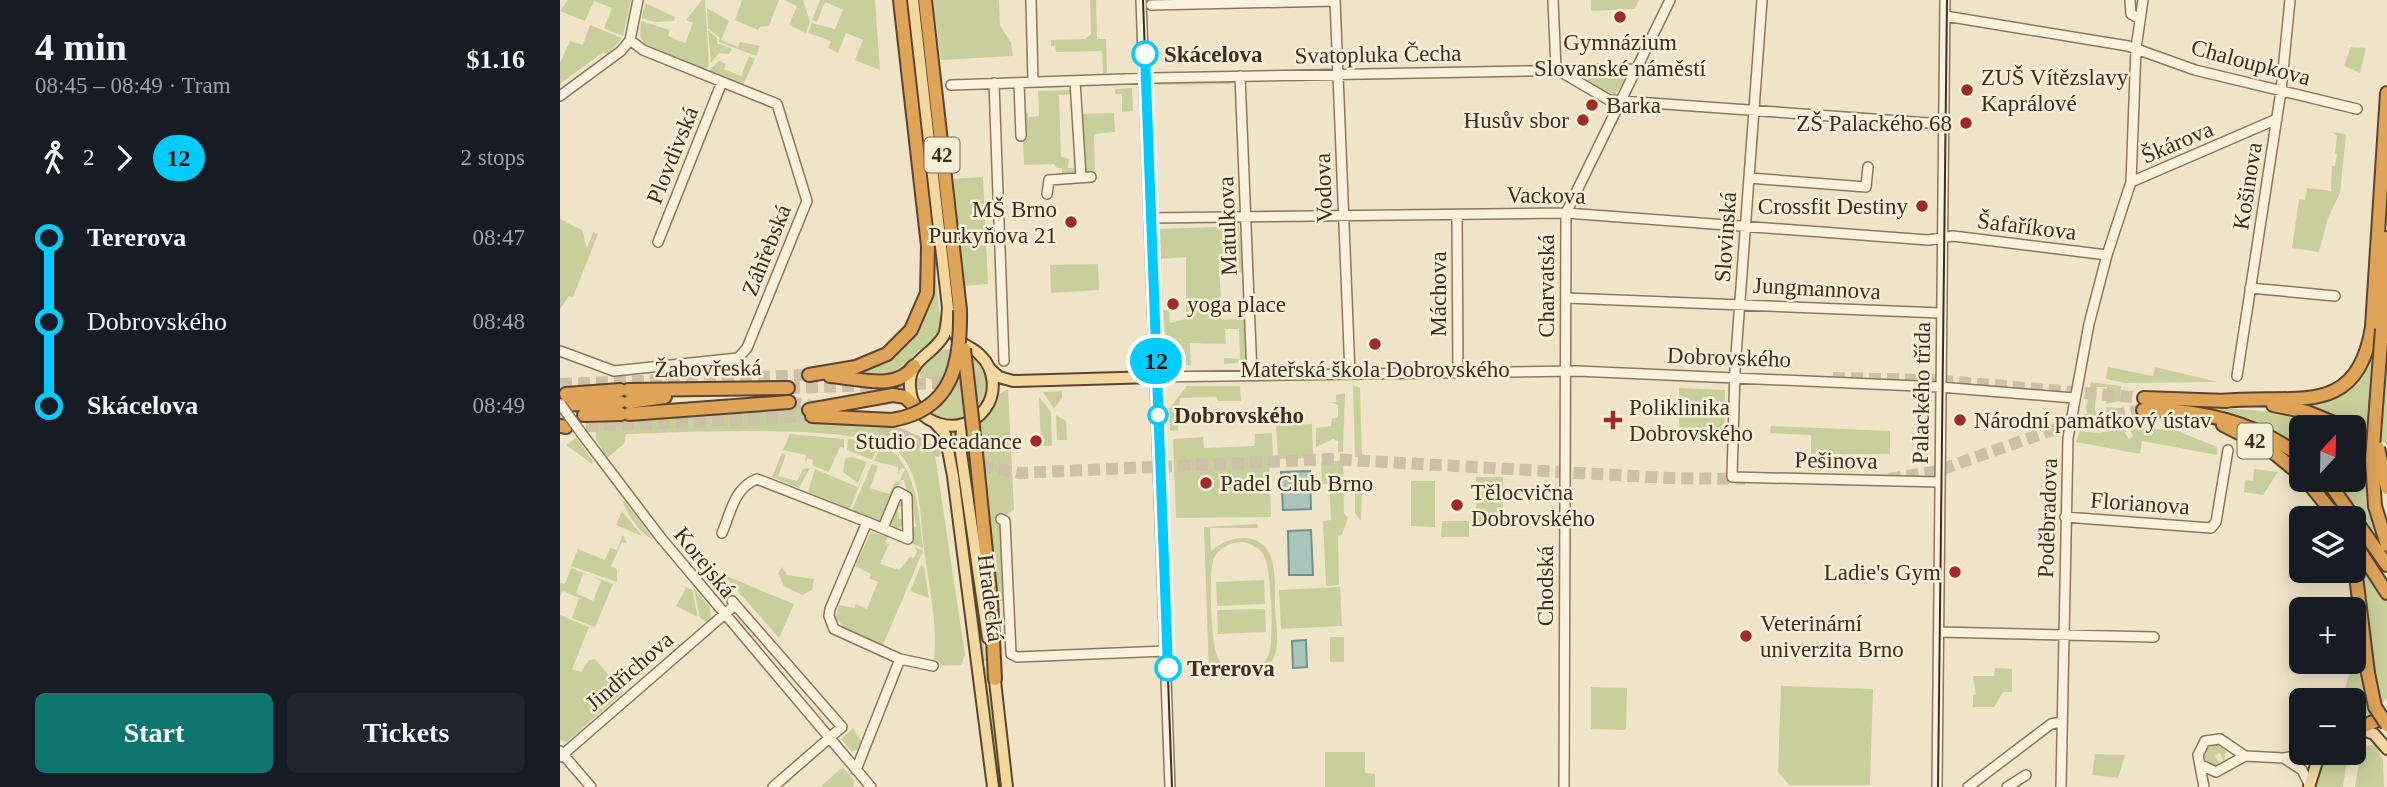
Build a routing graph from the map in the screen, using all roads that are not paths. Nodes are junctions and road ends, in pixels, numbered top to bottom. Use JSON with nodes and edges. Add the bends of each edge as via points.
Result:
{"nodes":[{"id":1,"x":638,"y":0,"type":"edge"},
{"id":2,"x":900,"y":0,"type":"edge"},
{"id":3,"x":913,"y":0,"type":"edge"},
{"id":4,"x":925,"y":0,"type":"edge"},
{"id":5,"x":1031,"y":0,"type":"edge"},
{"id":6,"x":1141,"y":0,"type":"edge"},
{"id":7,"x":1553,"y":0,"type":"edge"},
{"id":8,"x":1670,"y":0,"type":"edge"},
{"id":9,"x":1762,"y":0,"type":"edge"},
{"id":10,"x":1945,"y":0,"type":"edge"},
{"id":11,"x":2130,"y":0,"type":"edge"},
{"id":12,"x":2143,"y":0,"type":"edge"},
{"id":13,"x":2290,"y":0,"type":"edge"},
{"id":14,"x":1335,"y":1,"type":"edge"},
{"id":15,"x":1186,"y":2,"type":"edge"},
{"id":16,"x":1217,"y":2,"type":"edge"},
{"id":17,"x":1257,"y":2,"type":"edge"},
{"id":18,"x":1167,"y":3,"type":"edge"},
{"id":19,"x":1152,"y":5,"type":"dead end"},
{"id":20,"x":1945,"y":16,"type":"junction"},
{"id":21,"x":2140,"y":19,"type":"junction"},
{"id":22,"x":630,"y":40,"type":"junction"},
{"id":23,"x":2136,"y":48,"type":"junction"},
{"id":24,"x":1556,"y":69,"type":"junction"},
{"id":25,"x":1634,"y":69,"type":"junction"},
{"id":26,"x":1337,"y":74,"type":"junction"},
{"id":27,"x":1240,"y":76,"type":"junction"},
{"id":28,"x":1144,"y":79,"type":"junction"},
{"id":29,"x":1075,"y":81,"type":"junction"},
{"id":30,"x":722,"y":82,"type":"junction"},
{"id":31,"x":1033,"y":82,"type":"junction"},
{"id":32,"x":994,"y":83,"type":"junction"},
{"id":33,"x":1019,"y":83,"type":"junction"},
{"id":34,"x":951,"y":85,"type":"dead end"},
{"id":35,"x":2281,"y":90,"type":"junction"},
{"id":36,"x":2387,"y":93,"type":"edge"},
{"id":37,"x":560,"y":96,"type":"edge"},
{"id":38,"x":1621,"y":100,"type":"junction"},
{"id":39,"x":1754,"y":109,"type":"junction"},
{"id":40,"x":2357,"y":109,"type":"dead end"},
{"id":41,"x":2277,"y":119,"type":"junction"},
{"id":42,"x":1943,"y":124,"type":"junction"},
{"id":43,"x":1021,"y":136,"type":"dead end"},
{"id":44,"x":1868,"y":167,"type":"dead end"},
{"id":45,"x":1749,"y":178,"type":"junction"},
{"id":46,"x":2131,"y":182,"type":"junction"},
{"id":47,"x":1047,"y":194,"type":"dead end"},
{"id":48,"x":2387,"y":200,"type":"edge"},
{"id":49,"x":1566,"y":213,"type":"junction"},
{"id":50,"x":1457,"y":215,"type":"junction"},
{"id":51,"x":1343,"y":216,"type":"junction"},
{"id":52,"x":1246,"y":217,"type":"junction"},
{"id":53,"x":1149,"y":218,"type":"junction"},
{"id":54,"x":1745,"y":225,"type":"junction"},
{"id":55,"x":1942,"y":238,"type":"junction"},
{"id":56,"x":658,"y":242,"type":"dead end"},
{"id":57,"x":2107,"y":255,"type":"junction"},
{"id":58,"x":2250,"y":288,"type":"junction"},
{"id":59,"x":2335,"y":296,"type":"dead end"},
{"id":60,"x":1566,"y":298,"type":"junction"},
{"id":61,"x":1739,"y":304,"type":"junction"},
{"id":62,"x":954,"y":309,"type":"junction"},
{"id":63,"x":1941,"y":313,"type":"junction"},
{"id":64,"x":2382,"y":329,"type":"junction"},
{"id":65,"x":970,"y":348,"type":"junction"},
{"id":66,"x":930,"y":349,"type":"junction"},
{"id":67,"x":560,"y":351,"type":"edge"},
{"id":68,"x":1004,"y":361,"type":"dead end"},
{"id":69,"x":988,"y":365,"type":"junction"},
{"id":70,"x":914,"y":366,"type":"junction"},
{"id":71,"x":1566,"y":372,"type":"junction"},
{"id":72,"x":1458,"y":373,"type":"junction"},
{"id":73,"x":1252,"y":374,"type":"junction"},
{"id":74,"x":1350,"y":374,"type":"junction"},
{"id":75,"x":2237,"y":376,"type":"dead end"},
{"id":76,"x":1155,"y":377,"type":"junction"},
{"id":77,"x":1735,"y":378,"type":"junction"},
{"id":78,"x":1013,"y":382,"type":"junction"},
{"id":79,"x":1565,"y":385,"type":"joint"},
{"id":80,"x":788,"y":387,"type":"tunnel mouth"},
{"id":81,"x":1940,"y":387,"type":"junction"},
{"id":82,"x":2074,"y":398,"type":"junction"},
{"id":83,"x":990,"y":399,"type":"junction"},
{"id":84,"x":563,"y":400,"type":"edge"},
{"id":85,"x":2222,"y":401,"type":"junction"},
{"id":86,"x":624,"y":402,"type":"junction"},
{"id":87,"x":789,"y":402,"type":"tunnel mouth"},
{"id":88,"x":916,"y":408,"type":"junction"},
{"id":89,"x":2204,"y":414,"type":"junction"},
{"id":90,"x":584,"y":415,"type":"tunnel mouth"},
{"id":91,"x":2309,"y":415,"type":"edge"},
{"id":92,"x":930,"y":421,"type":"junction"},
{"id":93,"x":969,"y":422,"type":"junction"},
{"id":94,"x":2228,"y":450,"type":"dead end"},
{"id":95,"x":2289,"y":450,"type":"edge"},
{"id":96,"x":2289,"y":465,"type":"edge"},
{"id":97,"x":1732,"y":477,"type":"joint"},
{"id":98,"x":1939,"y":482,"type":"junction"},
{"id":99,"x":2387,"y":488,"type":"edge"},
{"id":100,"x":2316,"y":492,"type":"edge"},
{"id":101,"x":2336,"y":492,"type":"edge"},
{"id":102,"x":2327,"y":506,"type":"edge"},
{"id":103,"x":2065,"y":517,"type":"junction"},
{"id":104,"x":1001,"y":519,"type":"dead end"},
{"id":105,"x":867,"y":522,"type":"junction"},
{"id":106,"x":883,"y":528,"type":"junction"},
{"id":107,"x":722,"y":533,"type":"dead end"},
{"id":108,"x":2387,"y":545,"type":"edge"},
{"id":109,"x":2366,"y":561,"type":"edge"},
{"id":110,"x":2387,"y":565,"type":"edge"},
{"id":111,"x":2357,"y":583,"type":"edge"},
{"id":112,"x":2387,"y":593,"type":"edge"},
{"id":113,"x":734,"y":603,"type":"joint"},
{"id":114,"x":723,"y":615,"type":"junction"},
{"id":115,"x":1939,"y":632,"type":"junction"},
{"id":116,"x":2063,"y":635,"type":"junction"},
{"id":117,"x":2154,"y":637,"type":"dead end"},
{"id":118,"x":1166,"y":652,"type":"junction"},
{"id":119,"x":901,"y":659,"type":"junction"},
{"id":120,"x":933,"y":666,"type":"dead end"},
{"id":121,"x":995,"y":679,"type":"junction"},
{"id":122,"x":2062,"y":722,"type":"junction"},
{"id":123,"x":2381,"y":723,"type":"edge"},
{"id":124,"x":2366,"y":731,"type":"edge"},
{"id":125,"x":831,"y":738,"type":"junction"},
{"id":126,"x":2228,"y":745,"type":"junction"},
{"id":127,"x":2387,"y":749,"type":"edge"},
{"id":128,"x":561,"y":754,"type":"edge"},
{"id":129,"x":2245,"y":757,"type":"junction"},
{"id":130,"x":2289,"y":757,"type":"edge"},
{"id":131,"x":2284,"y":758,"type":"junction"},
{"id":132,"x":2201,"y":765,"type":"junction"},
{"id":133,"x":2316,"y":765,"type":"edge"},
{"id":134,"x":2223,"y":768,"type":"junction"},
{"id":135,"x":856,"y":770,"type":"junction"},
{"id":136,"x":2026,"y":775,"type":"dead end"},
{"id":137,"x":2309,"y":786,"type":"edge"},
{"id":138,"x":591,"y":787,"type":"edge"},
{"id":139,"x":773,"y":787,"type":"edge"},
{"id":140,"x":871,"y":787,"type":"edge"},
{"id":141,"x":993,"y":787,"type":"edge"},
{"id":142,"x":1007,"y":787,"type":"edge"},
{"id":143,"x":1170,"y":787,"type":"edge"},
{"id":144,"x":1564,"y":787,"type":"edge"},
{"id":145,"x":1937,"y":787,"type":"edge"},
{"id":146,"x":1968,"y":787,"type":"edge"},
{"id":147,"x":2007,"y":787,"type":"edge"},
{"id":148,"x":2061,"y":787,"type":"edge"},
{"id":149,"x":2204,"y":787,"type":"edge"}],
"edges":[{"from":1,"to":22,"type":"street"},
{"from":2,"to":70,"type":"highway","number":"42","via":[[928,247],[927,293],[911,330],[887,354],[856,367],[810,375],[888,382],[905,377]]},
{"from":3,"to":62,"type":"main road"},
{"from":4,"to":62,"type":"highway","number":"42"},
{"from":5,"to":31,"type":"street"},
{"from":6,"to":28,"type":"street"},
{"from":7,"to":24,"type":"street"},
{"from":8,"to":25,"type":"street","name":"Charvatská"},
{"from":9,"to":39,"type":"street","name":"Slovinská"},
{"from":10,"to":20,"type":"street","name":"Palackého třída"},
{"from":11,"to":21,"type":"street","via":[[2131,14]]},
{"from":12,"to":21,"type":"street","name":"Poděbradova"},
{"from":13,"to":35,"type":"street","name":"Košinova"},
{"from":14,"to":17,"type":"street"},
{"from":14,"to":26,"type":"street","name":"Vodova"},
{"from":15,"to":16,"type":"street"},
{"from":15,"to":18,"type":"street"},
{"from":16,"to":17,"type":"street"},
{"from":18,"to":19,"type":"street"},
{"from":20,"to":23,"type":"street","name":"Chaloupkova"},
{"from":20,"to":42,"type":"street","name":"Palackého třída"},
{"from":21,"to":23,"type":"street","name":"Poděbradova"},
{"from":22,"to":30,"type":"street","name":"Záhřebská","via":[[643,50]]},
{"from":22,"to":37,"type":"street"},
{"from":23,"to":35,"type":"street","name":"Chaloupkova","via":[[2195,70]]},
{"from":23,"to":46,"type":"street","name":"Poděbradova"},
{"from":24,"to":25,"type":"street","name":"Svatopluka Čecha"},
{"from":24,"to":26,"type":"street","name":"Svatopluka Čecha"},
{"from":24,"to":38,"type":"street","via":[[1604,97]]},
{"from":25,"to":38,"type":"street","name":"Charvatská"},
{"from":26,"to":27,"type":"street","name":"Svatopluka Čecha"},
{"from":26,"to":51,"type":"street","name":"Vodova"},
{"from":27,"to":28,"type":"street","name":"Svatopluka Čecha"},
{"from":27,"to":52,"type":"street","name":"Matulkova"},
{"from":28,"to":29,"type":"street","name":"Svatopluka Čecha"},
{"from":28,"to":53,"type":"street"},
{"from":29,"to":31,"type":"street","name":"Svatopluka Čecha"},
{"from":29,"to":47,"type":"street","via":[[1086,177],[1049,180]]},
{"from":30,"to":56,"type":"street","name":"Plovdivská"},
{"from":30,"to":67,"type":"street","name":"Záhřebská","via":[[777,104],[807,201],[742,355],[729,361],[614,371]]},
{"from":31,"to":33,"type":"street","name":"Svatopluka Čecha"},
{"from":32,"to":33,"type":"street","name":"Svatopluka Čecha"},
{"from":32,"to":34,"type":"street","name":"Svatopluka Čecha"},
{"from":32,"to":68,"type":"street"},
{"from":33,"to":43,"type":"street"},
{"from":35,"to":40,"type":"street","name":"Chaloupkova"},
{"from":35,"to":41,"type":"street","name":"Košinova"},
{"from":36,"to":85,"type":"highway","number":"42","via":[[2372,327],[2362,363],[2349,382],[2321,397]]},
{"from":38,"to":39,"type":"street"},
{"from":38,"to":49,"type":"street","name":"Charvatská"},
{"from":39,"to":42,"type":"street"},
{"from":39,"to":45,"type":"street","name":"Slovinská"},
{"from":41,"to":46,"type":"street","name":"Škárova"},
{"from":41,"to":58,"type":"street","name":"Košinova"},
{"from":42,"to":55,"type":"street","name":"Palackého třída"},
{"from":44,"to":45,"type":"street","via":[[1866,187]]},
{"from":45,"to":54,"type":"street","name":"Slovinská"},
{"from":46,"to":57,"type":"street","name":"Poděbradova"},
{"from":48,"to":64,"type":"highway"},
{"from":49,"to":50,"type":"street","name":"Vackova"},
{"from":49,"to":54,"type":"street","name":"Vackova"},
{"from":49,"to":60,"type":"street","name":"Charvatská"},
{"from":50,"to":51,"type":"street","name":"Vackova"},
{"from":50,"to":72,"type":"street","name":"Máchova"},
{"from":51,"to":52,"type":"street","name":"Vackova"},
{"from":51,"to":74,"type":"street","name":"Vodova"},
{"from":52,"to":53,"type":"street","name":"Vackova"},
{"from":52,"to":73,"type":"street","name":"Matulkova"},
{"from":53,"to":76,"type":"street"},
{"from":54,"to":55,"type":"street","name":"Vackova"},
{"from":54,"to":61,"type":"street","name":"Slovinská"},
{"from":55,"to":57,"type":"street","name":"Šafaříkova"},
{"from":55,"to":63,"type":"street","name":"Palackého třída"},
{"from":57,"to":82,"type":"street","name":"Poděbradova"},
{"from":58,"to":59,"type":"street"},
{"from":58,"to":75,"type":"street","name":"Košinova"},
{"from":60,"to":61,"type":"street","name":"Jungmannova"},
{"from":60,"to":71,"type":"street","name":"Charvatská"},
{"from":61,"to":63,"type":"street","name":"Jungmannova"},
{"from":61,"to":77,"type":"street","name":"Slovinská"},
{"from":62,"to":65,"type":"main road","via":[[955,334]]},
{"from":62,"to":66,"type":"main road","via":[[944,334]]},
{"from":62,"to":88,"type":"highway","number":"42","bridge":true,"via":[[960,344],[948,386],[926,407],[892,420],[811,413],[893,394],[905,397]]},
{"from":62,"to":121,"type":"highway","number":"42","bridge":true,"via":[[976,453]]},
{"from":63,"to":81,"type":"street","name":"Palackého třída"},
{"from":64,"to":99,"type":"highway","bridge":true,"via":[[2378,452]]},
{"from":64,"to":108,"type":"highway","bridge":true,"via":[[2372,453],[2375,506]]},
{"from":65,"to":66,"type":"main road","via":[[951,343]]},
{"from":65,"to":69,"type":"main road"},
{"from":66,"to":70,"type":"main road"},
{"from":69,"to":78,"type":"main road","via":[[999,377]]},
{"from":69,"to":83,"type":"main road","via":[[993,383]]},
{"from":70,"to":88,"type":"main road","via":[[909,386]]},
{"from":71,"to":72,"type":"street","name":"Dobrovského"},
{"from":71,"to":77,"type":"street","name":"Dobrovského"},
{"from":71,"to":79,"type":"street","name":"Charvatská"},
{"from":72,"to":74,"type":"street","name":"Dobrovského"},
{"from":73,"to":74,"type":"street","name":"Dobrovského"},
{"from":73,"to":76,"type":"street","name":"Dobrovského"},
{"from":76,"to":78,"type":"main road","name":"Dobrovského"},
{"from":76,"to":118,"type":"street"},
{"from":77,"to":81,"type":"street","name":"Dobrovského"},
{"from":77,"to":97,"type":"street","name":"Slovinská"},
{"from":78,"to":83,"type":"main road"},
{"from":79,"to":144,"type":"street","name":"Chodská"},
{"from":80,"to":86,"type":"highway","name":"Žabovřeská","via":[[714,388]]},
{"from":81,"to":82,"type":"street","name":"Dobrovského"},
{"from":81,"to":98,"type":"street","name":"Palackého třída"},
{"from":82,"to":103,"type":"street","name":"Poděbradova"},
{"from":83,"to":93,"type":"main road"},
{"from":84,"to":86,"type":"highway"},
{"from":84,"to":114,"type":"street","name":"Korejská","bridge":true,"via":[[632,503]]},
{"from":85,"to":89,"type":"highway","number":"42","via":[[2143,404]]},
{"from":85,"to":91,"type":"highway","number":"42","via":[[2289,408]]},
{"from":86,"to":87,"type":"highway","name":"Žabovřeská","via":[[716,406]]},
{"from":86,"to":90,"type":"highway"},
{"from":88,"to":92,"type":"main road"},
{"from":89,"to":95,"type":"highway","number":"42","via":[[2259,431]]},
{"from":89,"to":96,"type":"highway","number":"42","via":[[2268,448]]},
{"from":92,"to":93,"type":"main road","via":[[950,426]]},
{"from":92,"to":141,"type":"main road","name":"Hradecká","via":[[945,434],[953,476]]},
{"from":93,"to":121,"type":"main road","name":"Hradecká","via":[[961,431],[960,446]]},
{"from":94,"to":103,"type":"street","name":"Florianova","via":[[2216,522],[2211,527]]},
{"from":97,"to":98,"type":"street","name":"Pešinova"},
{"from":98,"to":115,"type":"street","name":"Palackého třída"},
{"from":100,"to":102,"type":"highway"},
{"from":101,"to":110,"type":"highway"},
{"from":103,"to":116,"type":"street","name":"Poděbradova"},
{"from":104,"to":118,"type":"street","via":[[1006,521],[1011,654]]},
{"from":105,"to":106,"type":"street"},
{"from":105,"to":107,"type":"street","via":[[757,479],[739,491]]},
{"from":105,"to":119,"type":"street","via":[[829,617],[842,634]]},
{"from":106,"to":106,"type":"street","via":[[908,539],[908,497],[898,492]]},
{"from":109,"to":112,"type":"highway"},
{"from":111,"to":123,"type":"highway","bridge":true,"via":[[2368,673]]},
{"from":113,"to":114,"type":"street","name":"Jindřichova"},
{"from":113,"to":125,"type":"street","name":"Korejská","via":[[842,727]]},
{"from":114,"to":125,"type":"street","name":"Korejská"},
{"from":114,"to":128,"type":"street","name":"Jindřichova"},
{"from":115,"to":116,"type":"street"},
{"from":115,"to":145,"type":"street","name":"Palackého třída"},
{"from":116,"to":117,"type":"street"},
{"from":116,"to":122,"type":"street","name":"Poděbradova"},
{"from":118,"to":143,"type":"street"},
{"from":119,"to":120,"type":"street"},
{"from":119,"to":135,"type":"street"},
{"from":121,"to":142,"type":"main road","name":"Hradecká"},
{"from":122,"to":146,"type":"street","via":[[2052,724]]},
{"from":122,"to":148,"type":"street","name":"Poděbradova"},
{"from":124,"to":127,"type":"main road"},
{"from":125,"to":135,"type":"street","name":"Korejská"},
{"from":125,"to":139,"type":"street"},
{"from":126,"to":129,"type":"street"},
{"from":126,"to":132,"type":"street","via":[[2220,739],[2205,741],[2199,750]]},
{"from":126,"to":134,"type":"street","via":[[2231,756]]},
{"from":128,"to":138,"type":"street"},
{"from":129,"to":131,"type":"street"},
{"from":129,"to":134,"type":"street"},
{"from":130,"to":131,"type":"street"},
{"from":131,"to":137,"type":"street","via":[[2302,770]]},
{"from":132,"to":134,"type":"street","via":[[2209,771]]},
{"from":132,"to":149,"type":"street"},
{"from":133,"to":137,"type":"main road"},
{"from":134,"to":149,"type":"street"},
{"from":135,"to":140,"type":"street","name":"Korejská"},
{"from":136,"to":147,"type":"street"}]}
